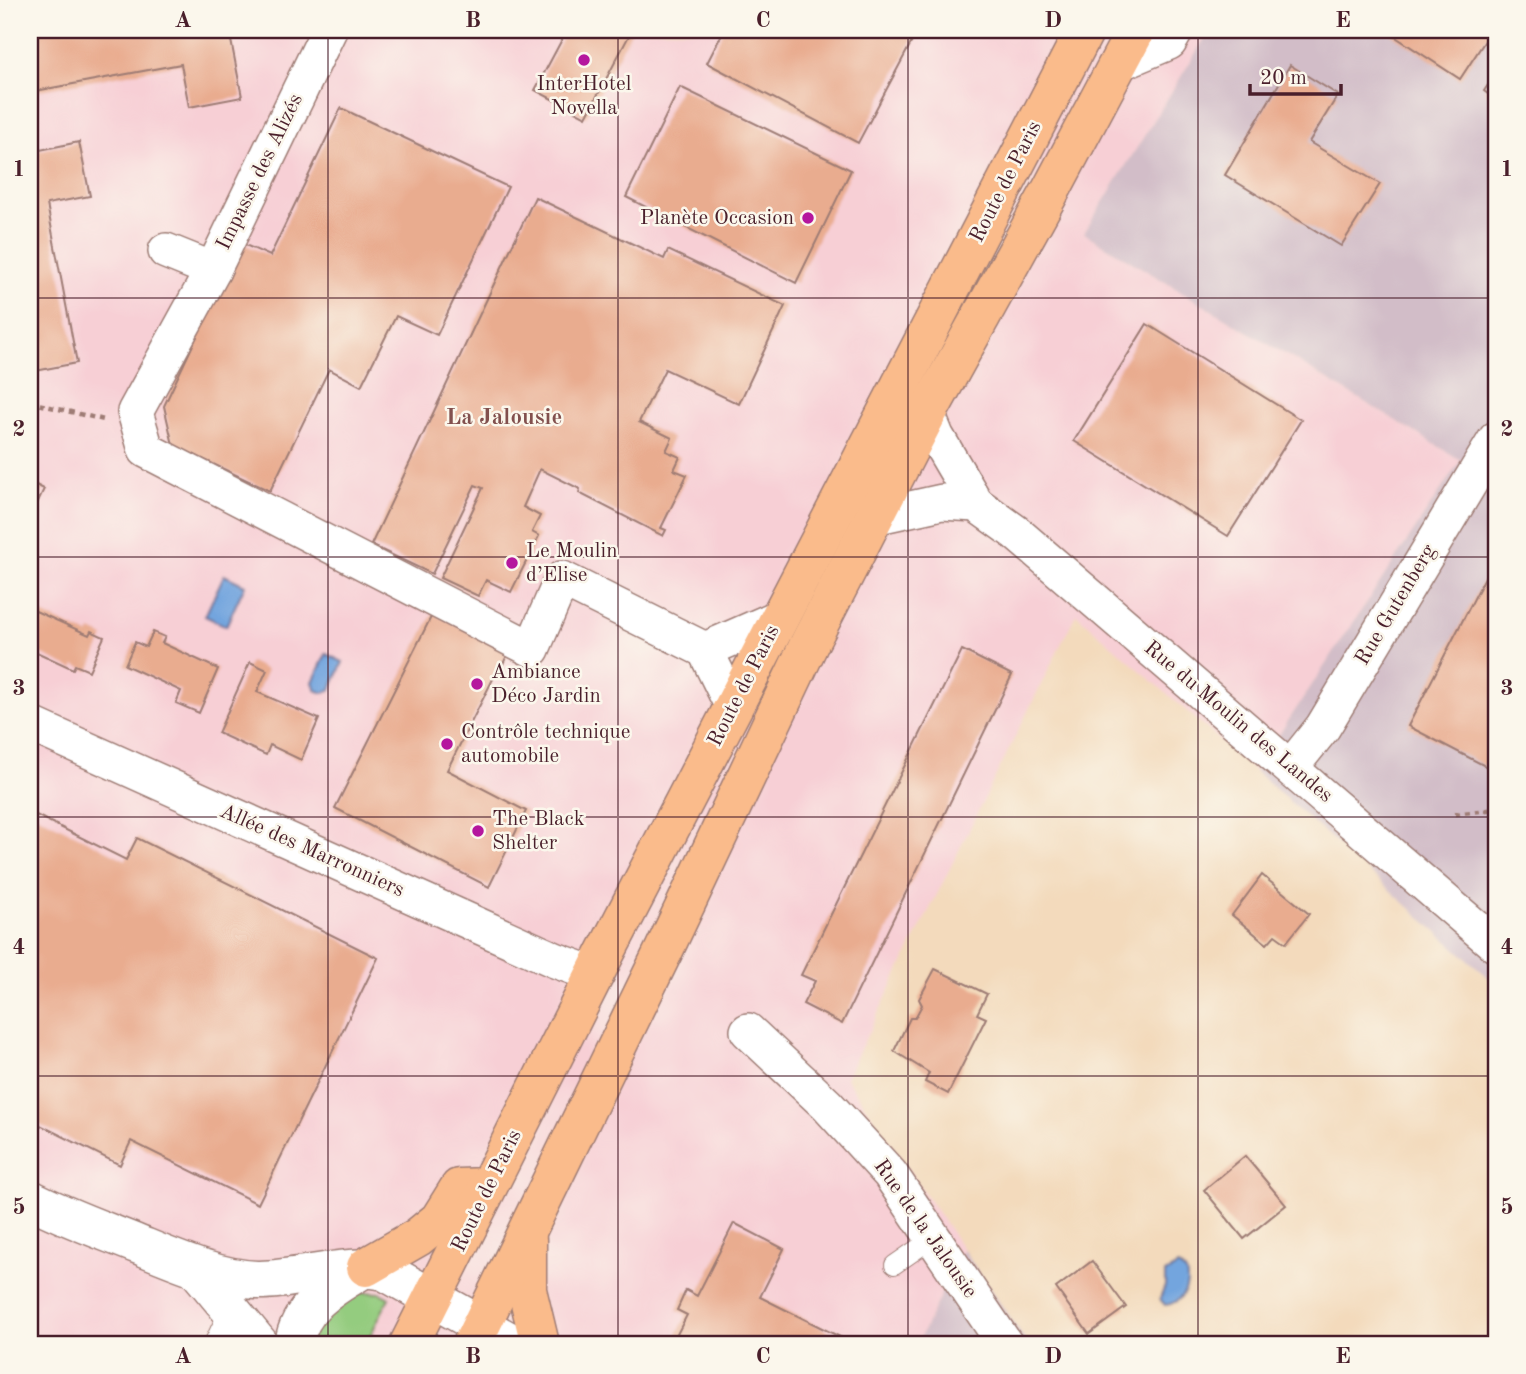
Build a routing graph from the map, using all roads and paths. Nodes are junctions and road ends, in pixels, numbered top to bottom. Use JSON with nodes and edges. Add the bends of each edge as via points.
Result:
{"nodes":[{"id":1,"x":330,"y":30,"type":"edge"},
{"id":2,"x":1085,"y":30,"type":"edge"},
{"id":3,"x":1136,"y":30,"type":"edge"},
{"id":4,"x":1177,"y":30,"type":"edge"},
{"id":5,"x":1119,"y":63,"type":"junction"},
{"id":6,"x":166,"y":251,"type":"dead end"},
{"id":7,"x":213,"y":270,"type":"junction"},
{"id":8,"x":30,"y":402,"type":"edge"},
{"id":9,"x":927,"y":414,"type":"junction"},
{"id":10,"x":140,"y":429,"type":"junction"},
{"id":11,"x":1496,"y":439,"type":"edge"},
{"id":12,"x":976,"y":504,"type":"junction"},
{"id":13,"x":874,"y":517,"type":"junction"},
{"id":14,"x":780,"y":617,"type":"junction"},
{"id":15,"x":705,"y":650,"type":"junction"},
{"id":16,"x":733,"y":707,"type":"junction"},
{"id":17,"x":30,"y":724,"type":"edge"},
{"id":18,"x":1291,"y":767,"type":"junction"},
{"id":19,"x":1496,"y":809,"type":"edge"},
{"id":20,"x":1455,"y":814,"type":"dead end"},
{"id":21,"x":629,"y":909,"type":"junction"},
{"id":22,"x":1496,"y":944,"type":"edge"},
{"id":23,"x":664,"y":950,"type":"junction"},
{"id":24,"x":596,"y":975,"type":"junction"},
{"id":25,"x":748,"y":1031,"type":"dead end"},
{"id":26,"x":487,"y":1187,"type":"junction"},
{"id":27,"x":30,"y":1199,"type":"edge"},
{"id":28,"x":527,"y":1232,"type":"junction"},
{"id":29,"x":933,"y":1238,"type":"junction"},
{"id":30,"x":894,"y":1265,"type":"dead end"},
{"id":31,"x":366,"y":1267,"type":"junction"},
{"id":32,"x":241,"y":1294,"type":"junction"},
{"id":33,"x":433,"y":1299,"type":"junction"},
{"id":34,"x":476,"y":1335,"type":"edge"},
{"id":35,"x":213,"y":1344,"type":"edge"},
{"id":36,"x":259,"y":1344,"type":"edge"},
{"id":37,"x":294,"y":1344,"type":"edge"},
{"id":38,"x":409,"y":1344,"type":"edge"},
{"id":39,"x":514,"y":1344,"type":"edge"},
{"id":40,"x":540,"y":1344,"type":"edge"},
{"id":41,"x":1005,"y":1344,"type":"edge"}],
"edges":[{"from":1,"to":7,"type":"street","name":"Impasse des Alizés"},
{"from":2,"to":14,"type":"main road","name":"Route de Paris"},
{"from":3,"to":5,"type":"main road","name":"Route de Paris"},
{"from":4,"to":5,"type":"street","via":[[1169,42]]},
{"from":5,"to":9,"type":"main road","name":"Route de Paris"},
{"from":6,"to":7,"type":"street","name":"Impasse des Alizés"},
{"from":7,"to":10,"type":"street","via":[[135,412]]},
{"from":8,"to":10,"type":"path"},
{"from":9,"to":12,"type":"street","name":"Rue du Moulin des Landes"},
{"from":9,"to":13,"type":"main road","name":"Route de Paris"},
{"from":10,"to":15,"type":"street","via":[[146,450],[532,649],[562,579]]},
{"from":11,"to":18,"type":"street","name":"Rue Gutenberg","via":[[1323,727]]},
{"from":12,"to":13,"type":"street","via":[[942,502]]},
{"from":12,"to":18,"type":"street","name":"Rue du Moulin des Landes","via":[[1015,532]]},
{"from":13,"to":23,"type":"main road","name":"Route de Paris"},
{"from":14,"to":15,"type":"street"},
{"from":14,"to":16,"type":"main road","name":"Route de Paris"},
{"from":15,"to":16,"type":"street"},
{"from":16,"to":21,"type":"main road","name":"Route de Paris"},
{"from":17,"to":24,"type":"street","name":"Allée des Marronniers"},
{"from":18,"to":22,"type":"street","name":"Rue du Moulin des Landes"},
{"from":19,"to":20,"type":"path"},
{"from":21,"to":23,"type":"main road","via":[[657,935]]},
{"from":21,"to":24,"type":"main road","name":"Route de Paris"},
{"from":23,"to":28,"type":"main road","name":"Route de Paris"},
{"from":24,"to":26,"type":"main road","name":"Route de Paris"},
{"from":25,"to":29,"type":"street","name":"Rue de la Jalousie","via":[[827,1104],[890,1174]]},
{"from":26,"to":31,"type":"main road","via":[[459,1188],[439,1220]]},
{"from":26,"to":33,"type":"main road","name":"Route de Paris"},
{"from":27,"to":32,"type":"street","via":[[196,1268]]},
{"from":28,"to":34,"type":"main road","name":"Route de Paris"},
{"from":28,"to":40,"type":"main road","via":[[527,1290]]},
{"from":29,"to":30,"type":"lane"},
{"from":29,"to":41,"type":"street","name":"Rue de la Jalousie"},
{"from":31,"to":32,"type":"street","via":[[281,1280]]},
{"from":31,"to":33,"type":"street","via":[[384,1271]]},
{"from":31,"to":37,"type":"street","via":[[318,1297],[304,1316]]},
{"from":32,"to":35,"type":"lane"},
{"from":32,"to":36,"type":"street"},
{"from":33,"to":34,"type":"street"},
{"from":33,"to":38,"type":"main road","name":"Route de Paris"},
{"from":34,"to":39,"type":"street"}]}
